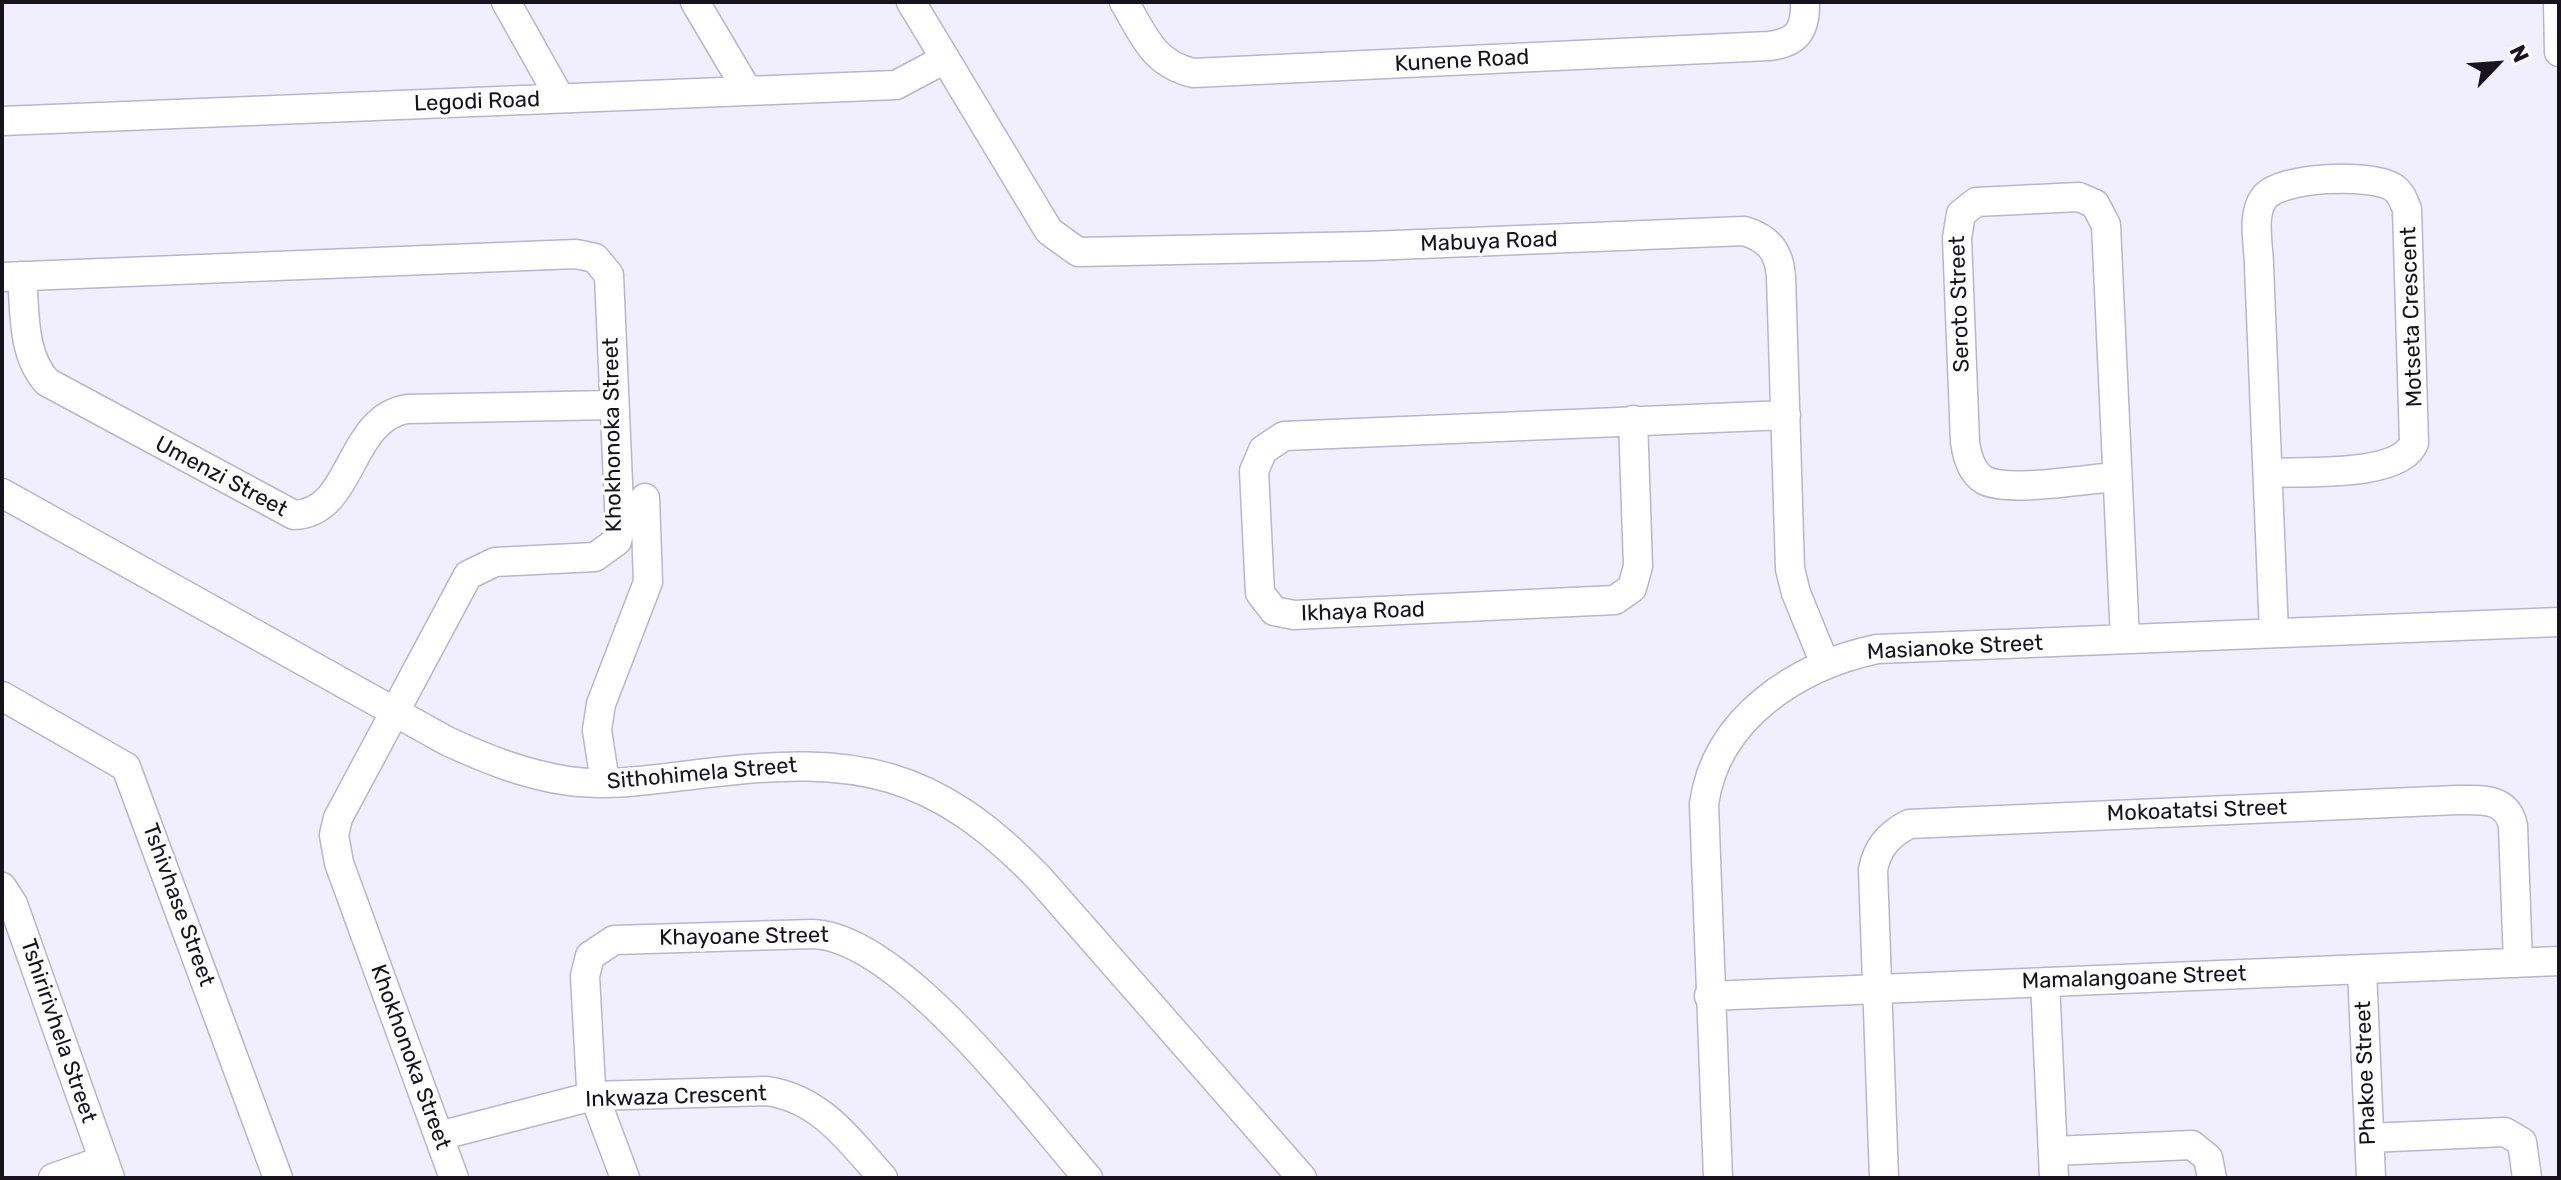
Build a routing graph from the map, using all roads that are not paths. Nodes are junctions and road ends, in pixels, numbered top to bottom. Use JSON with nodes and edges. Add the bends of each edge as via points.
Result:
{"nodes":[{"id":1,"x":506,"y":2,"type":"edge"},
{"id":2,"x":695,"y":2,"type":"edge"},
{"id":3,"x":911,"y":2,"type":"edge"},
{"id":4,"x":1124,"y":2,"type":"edge"},
{"id":5,"x":1805,"y":2,"type":"edge"},
{"id":6,"x":2558,"y":2,"type":"edge"},
{"id":7,"x":2559,"y":52,"type":"edge"},
{"id":8,"x":945,"y":59,"type":"junction"},
{"id":9,"x":747,"y":90,"type":"junction"},
{"id":10,"x":560,"y":98,"type":"junction"},
{"id":11,"x":2,"y":121,"type":"edge"},
{"id":12,"x":12,"y":277,"type":"edge"},
{"id":13,"x":612,"y":405,"type":"junction"},
{"id":14,"x":1786,"y":415,"type":"junction"},
{"id":15,"x":1633,"y":420,"type":"junction"},
{"id":16,"x":2268,"y":473,"type":"junction"},
{"id":17,"x":2116,"y":477,"type":"junction"},
{"id":18,"x":2,"y":493,"type":"edge"},
{"id":19,"x":645,"y":498,"type":"dead end"},
{"id":20,"x":2559,"y":622,"type":"edge"},
{"id":21,"x":2274,"y":633,"type":"junction"},
{"id":22,"x":2125,"y":639,"type":"junction"},
{"id":23,"x":1825,"y":664,"type":"junction"},
{"id":24,"x":2,"y":696,"type":"edge"},
{"id":25,"x":393,"y":710,"type":"junction"},
{"id":26,"x":605,"y":782,"type":"junction"},
{"id":27,"x":2,"y":887,"type":"edge"},
{"id":28,"x":2559,"y":961,"type":"edge"},
{"id":29,"x":2518,"y":963,"type":"junction"},
{"id":30,"x":2362,"y":969,"type":"junction"},
{"id":31,"x":2045,"y":982,"type":"junction"},
{"id":32,"x":1874,"y":988,"type":"junction"},
{"id":33,"x":1709,"y":996,"type":"junction"},
{"id":34,"x":593,"y":1096,"type":"junction"},
{"id":35,"x":439,"y":1136,"type":"junction"},
{"id":36,"x":2369,"y":1138,"type":"junction"},
{"id":37,"x":2054,"y":1165,"type":"edge"},
{"id":38,"x":107,"y":1169,"type":"edge"},
{"id":39,"x":53,"y":1178,"type":"edge"},
{"id":40,"x":278,"y":1178,"type":"edge"},
{"id":41,"x":454,"y":1178,"type":"edge"},
{"id":42,"x":625,"y":1178,"type":"edge"},
{"id":43,"x":883,"y":1178,"type":"edge"},
{"id":44,"x":1088,"y":1178,"type":"edge"},
{"id":45,"x":1302,"y":1178,"type":"edge"},
{"id":46,"x":1718,"y":1178,"type":"edge"},
{"id":47,"x":1884,"y":1178,"type":"edge"},
{"id":48,"x":2212,"y":1178,"type":"edge"},
{"id":49,"x":2371,"y":1178,"type":"edge"},
{"id":50,"x":2527,"y":1178,"type":"edge"}],
"edges":[{"from":1,"to":10,"type":"street"},
{"from":2,"to":9,"type":"street"},
{"from":3,"to":8,"type":"street","name":"Mabuya Road"},
{"from":4,"to":5,"type":"street","name":"Kunene Road","via":[[1163,62],[1193,73],[1769,46],[1797,36]]},
{"from":6,"to":7,"type":"street"},
{"from":8,"to":9,"type":"street","name":"Legodi Road","via":[[896,85]]},
{"from":8,"to":14,"type":"street","name":"Mabuya Road","via":[[1049,231],[1078,252],[1757,235],[1780,263]]},
{"from":9,"to":10,"type":"street","name":"Legodi Road"},
{"from":10,"to":11,"type":"street","name":"Legodi Road"},
{"from":12,"to":13,"type":"street","name":"Khokhonoka Street","via":[[589,255],[605,268],[610,283]]},
{"from":12,"to":13,"type":"street","name":"Umenzi Street","via":[[35,363],[47,382],[294,515],[325,506],[366,437],[392,413]]},
{"from":13,"to":25,"type":"street","name":"Khokhonoka Street","via":[[617,541],[595,557],[495,562],[468,575]]},
{"from":14,"to":15,"type":"street","name":"Ikhaya Road"},
{"from":14,"to":23,"type":"street","name":"Mabuya Road","via":[[1790,569]]},
{"from":15,"to":15,"type":"street","name":"Ikhaya Road","via":[[1284,436],[1259,455],[1254,471],[1260,593],[1274,611],[1294,615],[1615,600],[1632,588],[1638,566]]},
{"from":16,"to":16,"type":"street","name":"Motseta Crescent","via":[[2258,223],[2263,199],[2280,186],[2320,181],[2364,179],[2395,189],[2408,219],[2416,417],[2411,451],[2384,466]]},
{"from":16,"to":21,"type":"street"},
{"from":17,"to":17,"type":"street","name":"Seroto Street","via":[[2108,240],[2101,212],[2087,198],[2065,196],[1976,202],[1961,214],[1957,238],[1965,442],[1971,465],[1987,482],[2008,485]]},
{"from":17,"to":22,"type":"street","name":"Seroto Street"},
{"from":18,"to":25,"type":"street","name":"Sithohimela Street"},
{"from":19,"to":26,"type":"street","via":[[648,582],[601,704],[597,730]]},
{"from":20,"to":21,"type":"street","name":"Masianoke Street"},
{"from":21,"to":22,"type":"street","name":"Masianoke Street"},
{"from":22,"to":23,"type":"street","name":"Masianoke Street","via":[[1877,649]]},
{"from":23,"to":33,"type":"street","name":"Masianoke Street","via":[[1779,689],[1749,715],[1712,768],[1704,804]]},
{"from":24,"to":40,"type":"street","name":"Tshivhase Street","via":[[126,767]]},
{"from":25,"to":26,"type":"street","name":"Sithohimela Street","via":[[506,766],[548,778]]},
{"from":25,"to":35,"type":"street","name":"Khokhonoka Street","via":[[338,818],[335,847]]},
{"from":26,"to":45,"type":"street","name":"Sithohimela Street","via":[[809,765],[896,777],[937,795],[999,837],[1029,867]]},
{"from":27,"to":38,"type":"street","name":"Tshiririvhela Street","via":[[13,904]]},
{"from":28,"to":29,"type":"street","name":"Mamalangoane Street"},
{"from":29,"to":30,"type":"street","name":"Mamalangoane Street"},
{"from":29,"to":32,"type":"street","name":"Mokoatatsi Street","via":[[2511,815],[2495,802],[2457,800],[1909,824],[1876,853]]},
{"from":30,"to":31,"type":"street","name":"Mamalangoane Street"},
{"from":30,"to":36,"type":"street","name":"Phakoe Street"},
{"from":31,"to":32,"type":"street","name":"Mamalangoane Street"},
{"from":31,"to":37,"type":"street"},
{"from":32,"to":33,"type":"street","name":"Mamalangoane Street"},
{"from":32,"to":47,"type":"street","name":"Mokoatatsi Street"},
{"from":33,"to":46,"type":"street","name":"Masianoke Street"},
{"from":34,"to":35,"type":"street","name":"Inkwaza Crescent"},
{"from":34,"to":42,"type":"street"},
{"from":34,"to":43,"type":"street","name":"Inkwaza Crescent","via":[[785,1094],[824,1114]]},
{"from":34,"to":44,"type":"street","name":"Khayoane Street","via":[[585,968],[601,945],[626,939],[837,935],[918,988]]},
{"from":35,"to":41,"type":"street","name":"Khokhonoka Street"},
{"from":36,"to":49,"type":"street","name":"Phakoe Street"},
{"from":36,"to":50,"type":"street","via":[[2505,1132],[2522,1142]]},
{"from":37,"to":48,"type":"street","via":[[2192,1145],[2208,1158]]},
{"from":38,"to":39,"type":"street"}]}
